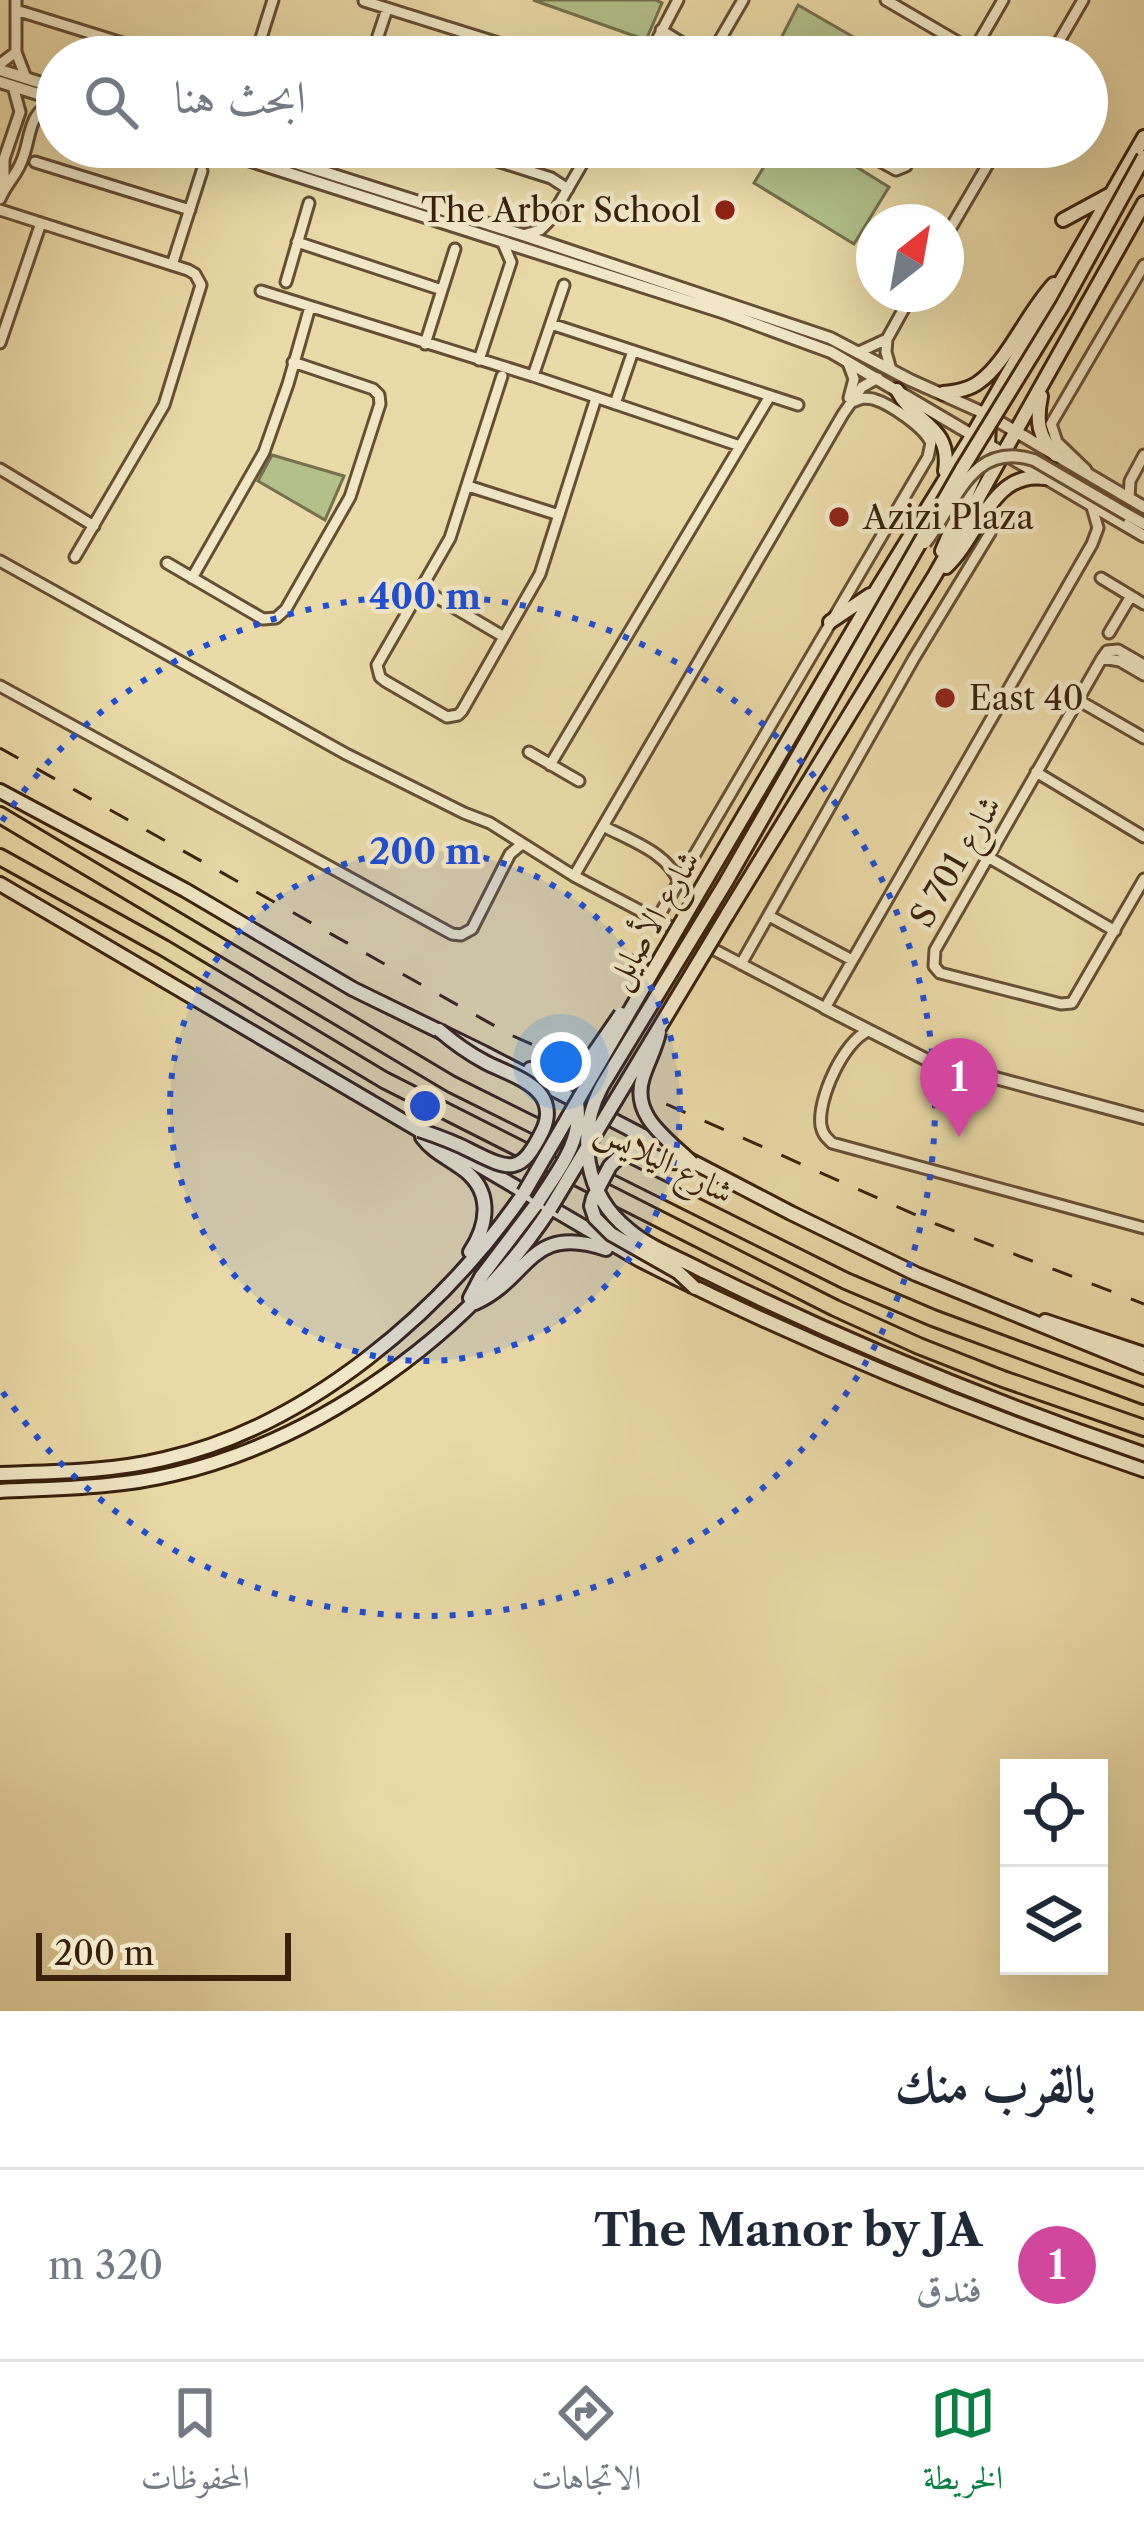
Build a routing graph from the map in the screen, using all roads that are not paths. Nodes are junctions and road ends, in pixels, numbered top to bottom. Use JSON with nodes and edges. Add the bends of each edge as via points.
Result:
{"nodes":[{"id":1,"x":273,"y":0,"type":"edge"},
{"id":2,"x":678,"y":0,"type":"edge"},
{"id":3,"x":743,"y":0,"type":"edge"},
{"id":4,"x":886,"y":0,"type":"edge"},
{"id":5,"x":1003,"y":0,"type":"edge"},
{"id":6,"x":1083,"y":0,"type":"edge"},
{"id":7,"x":364,"y":1,"type":"edge"},
{"id":8,"x":16,"y":5,"type":"edge"},
{"id":9,"x":387,"y":9,"type":"junction"},
{"id":10,"x":661,"y":30,"type":"junction"},
{"id":11,"x":106,"y":36,"type":"edge"},
{"id":12,"x":262,"y":36,"type":"edge"},
{"id":13,"x":378,"y":36,"type":"edge"},
{"id":14,"x":475,"y":36,"type":"edge"},
{"id":15,"x":657,"y":36,"type":"edge"},
{"id":16,"x":671,"y":36,"type":"edge"},
{"id":17,"x":722,"y":36,"type":"edge"},
{"id":18,"x":943,"y":36,"type":"edge"},
{"id":19,"x":982,"y":36,"type":"edge"},
{"id":20,"x":1062,"y":36,"type":"edge"},
{"id":21,"x":16,"y":52,"type":"junction"},
{"id":22,"x":0,"y":67,"type":"edge"},
{"id":23,"x":26,"y":78,"type":"junction"},
{"id":24,"x":36,"y":81,"type":"edge"},
{"id":25,"x":0,"y":82,"type":"edge"},
{"id":26,"x":14,"y":86,"type":"junction"},
{"id":27,"x":36,"y":93,"type":"edge"},
{"id":28,"x":36,"y":115,"type":"edge"},
{"id":29,"x":1144,"y":137,"type":"edge"},
{"id":30,"x":11,"y":140,"type":"junction"},
{"id":31,"x":27,"y":145,"type":"junction"},
{"id":32,"x":1144,"y":157,"type":"edge"},
{"id":33,"x":54,"y":168,"type":"edge"},
{"id":34,"x":273,"y":168,"type":"edge"},
{"id":35,"x":312,"y":168,"type":"edge"},
{"id":36,"x":519,"y":168,"type":"edge"},
{"id":37,"x":580,"y":168,"type":"edge"},
{"id":38,"x":986,"y":168,"type":"edge"},
{"id":39,"x":202,"y":171,"type":"dead end"},
{"id":40,"x":568,"y":189,"type":"junction"},
{"id":41,"x":2,"y":194,"type":"edge"},
{"id":42,"x":1111,"y":195,"type":"junction"},
{"id":43,"x":309,"y":203,"type":"dead end"},
{"id":44,"x":1144,"y":203,"type":"edge"},
{"id":45,"x":964,"y":205,"type":"edge"},
{"id":46,"x":0,"y":210,"type":"edge"},
{"id":47,"x":190,"y":210,"type":"junction"},
{"id":48,"x":1063,"y":220,"type":"dead end"},
{"id":49,"x":549,"y":221,"type":"junction"},
{"id":50,"x":41,"y":223,"type":"junction"},
{"id":51,"x":1144,"y":226,"type":"edge"},
{"id":52,"x":524,"y":235,"type":"junction"},
{"id":53,"x":1124,"y":237,"type":"junction"},
{"id":54,"x":502,"y":241,"type":"junction"},
{"id":55,"x":297,"y":242,"type":"junction"},
{"id":56,"x":560,"y":248,"type":"junction"},
{"id":57,"x":455,"y":249,"type":"dead end"},
{"id":58,"x":532,"y":250,"type":"junction"},
{"id":59,"x":511,"y":262,"type":"junction"},
{"id":60,"x":172,"y":265,"type":"junction"},
{"id":61,"x":1144,"y":265,"type":"edge"},
{"id":62,"x":1068,"y":270,"type":"junction"},
{"id":63,"x":286,"y":282,"type":"dead end"},
{"id":64,"x":564,"y":285,"type":"dead end"},
{"id":65,"x":442,"y":290,"type":"junction"},
{"id":66,"x":261,"y":291,"type":"dead end"},
{"id":67,"x":310,"y":307,"type":"junction"},
{"id":68,"x":902,"y":312,"type":"edge"},
{"id":69,"x":551,"y":324,"type":"junction"},
{"id":70,"x":886,"y":338,"type":"junction"},
{"id":71,"x":0,"y":344,"type":"edge"},
{"id":72,"x":425,"y":344,"type":"junction"},
{"id":73,"x":633,"y":351,"type":"junction"},
{"id":74,"x":859,"y":352,"type":"junction"},
{"id":75,"x":479,"y":360,"type":"junction"},
{"id":76,"x":847,"y":360,"type":"junction"},
{"id":77,"x":293,"y":362,"type":"junction"},
{"id":78,"x":891,"y":370,"type":"junction"},
{"id":79,"x":502,"y":376,"type":"dead end"},
{"id":80,"x":533,"y":376,"type":"junction"},
{"id":81,"x":878,"y":378,"type":"junction"},
{"id":82,"x":1045,"y":380,"type":"junction"},
{"id":83,"x":898,"y":390,"type":"junction"},
{"id":84,"x":943,"y":393,"type":"junction"},
{"id":85,"x":770,"y":396,"type":"junction"},
{"id":86,"x":596,"y":398,"type":"junction"},
{"id":87,"x":852,"y":402,"type":"junction"},
{"id":88,"x":615,"y":404,"type":"junction"},
{"id":89,"x":799,"y":404,"type":"dead end"},
{"id":90,"x":986,"y":413,"type":"junction"},
{"id":91,"x":843,"y":414,"type":"junction"},
{"id":92,"x":1017,"y":431,"type":"junction"},
{"id":93,"x":972,"y":436,"type":"junction"},
{"id":94,"x":988,"y":445,"type":"junction"},
{"id":95,"x":740,"y":446,"type":"junction"},
{"id":96,"x":1004,"y":454,"type":"junction"},
{"id":97,"x":1056,"y":455,"type":"junction"},
{"id":98,"x":1144,"y":455,"type":"edge"},
{"id":99,"x":0,"y":469,"type":"edge"},
{"id":100,"x":1089,"y":475,"type":"junction"},
{"id":101,"x":1132,"y":475,"type":"junction"},
{"id":102,"x":1045,"y":478,"type":"junction"},
{"id":103,"x":942,"y":483,"type":"junction"},
{"id":104,"x":468,"y":486,"type":"junction"},
{"id":105,"x":1111,"y":488,"type":"junction"},
{"id":106,"x":1129,"y":498,"type":"junction"},
{"id":107,"x":992,"y":504,"type":"junction"},
{"id":108,"x":1090,"y":504,"type":"junction"},
{"id":109,"x":1144,"y":507,"type":"edge"},
{"id":110,"x":559,"y":515,"type":"junction"},
{"id":111,"x":1144,"y":524,"type":"edge"},
{"id":112,"x":94,"y":526,"type":"junction"},
{"id":113,"x":1144,"y":536,"type":"edge"},
{"id":114,"x":913,"y":554,"type":"junction"},
{"id":115,"x":76,"y":557,"type":"dead end"},
{"id":116,"x":0,"y":562,"type":"edge"},
{"id":117,"x":166,"y":563,"type":"dead end"},
{"id":118,"x":935,"y":575,"type":"junction"},
{"id":119,"x":191,"y":578,"type":"junction"},
{"id":120,"x":1101,"y":578,"type":"dead end"},
{"id":121,"x":421,"y":588,"type":"junction"},
{"id":122,"x":876,"y":591,"type":"junction"},
{"id":123,"x":1131,"y":596,"type":"junction"},
{"id":124,"x":1144,"y":604,"type":"edge"},
{"id":125,"x":830,"y":622,"type":"junction"},
{"id":126,"x":1109,"y":633,"type":"dead end"},
{"id":127,"x":504,"y":638,"type":"junction"},
{"id":128,"x":1102,"y":658,"type":"junction"},
{"id":129,"x":1144,"y":665,"type":"edge"},
{"id":130,"x":1144,"y":674,"type":"edge"},
{"id":131,"x":0,"y":686,"type":"edge"},
{"id":132,"x":1078,"y":700,"type":"junction"},
{"id":133,"x":1144,"y":738,"type":"edge"},
{"id":134,"x":529,"y":752,"type":"dead end"},
{"id":135,"x":550,"y":765,"type":"junction"},
{"id":136,"x":1036,"y":772,"type":"junction"},
{"id":137,"x":578,"y":781,"type":"dead end"},
{"id":138,"x":0,"y":791,"type":"edge"},
{"id":139,"x":0,"y":814,"type":"edge"},
{"id":140,"x":603,"y":826,"type":"junction"},
{"id":141,"x":1144,"y":837,"type":"edge"},
{"id":142,"x":522,"y":844,"type":"junction"},
{"id":143,"x":0,"y":857,"type":"edge"},
{"id":144,"x":988,"y":857,"type":"junction"},
{"id":145,"x":666,"y":860,"type":"junction"},
{"id":146,"x":693,"y":860,"type":"junction"},
{"id":147,"x":574,"y":876,"type":"junction"},
{"id":148,"x":1144,"y":879,"type":"edge"},
{"id":149,"x":0,"y":884,"type":"edge"},
{"id":150,"x":679,"y":884,"type":"junction"},
{"id":151,"x":770,"y":916,"type":"junction"},
{"id":152,"x":657,"y":919,"type":"junction"},
{"id":153,"x":1114,"y":931,"type":"junction"},
{"id":154,"x":852,"y":961,"type":"junction"},
{"id":155,"x":741,"y":964,"type":"junction"},
{"id":156,"x":635,"y":1001,"type":"junction"},
{"id":157,"x":824,"y":1007,"type":"junction"},
{"id":158,"x":660,"y":1024,"type":"junction"},
{"id":159,"x":439,"y":1030,"type":"junction"},
{"id":160,"x":868,"y":1031,"type":"junction"},
{"id":161,"x":484,"y":1053,"type":"junction"},
{"id":162,"x":577,"y":1102,"type":"junction"},
{"id":163,"x":606,"y":1118,"type":"junction"},
{"id":164,"x":1144,"y":1118,"type":"edge"},
{"id":165,"x":419,"y":1130,"type":"junction"},
{"id":166,"x":692,"y":1163,"type":"junction"},
{"id":167,"x":524,"y":1193,"type":"junction"},
{"id":168,"x":544,"y":1205,"type":"junction"},
{"id":169,"x":1144,"y":1228,"type":"edge"},
{"id":170,"x":640,"y":1260,"type":"junction"},
{"id":171,"x":461,"y":1270,"type":"junction"},
{"id":172,"x":695,"y":1288,"type":"junction"},
{"id":173,"x":468,"y":1305,"type":"junction"},
{"id":174,"x":1008,"y":1314,"type":"junction"},
{"id":175,"x":1144,"y":1354,"type":"edge"},
{"id":176,"x":1144,"y":1367,"type":"edge"},
{"id":177,"x":1144,"y":1396,"type":"edge"},
{"id":178,"x":1144,"y":1428,"type":"edge"},
{"id":179,"x":1144,"y":1454,"type":"edge"},
{"id":180,"x":1144,"y":1470,"type":"edge"},
{"id":181,"x":0,"y":1474,"type":"edge"},
{"id":182,"x":0,"y":1490,"type":"edge"}],
"edges":[{"from":1,"to":12,"type":"street"},
{"from":2,"to":10,"type":"street"},
{"from":3,"to":17,"type":"street"},
{"from":4,"to":18,"type":"street"},
{"from":5,"to":19,"type":"street"},
{"from":6,"to":20,"type":"street"},
{"from":7,"to":9,"type":"street"},
{"from":8,"to":11,"type":"street"},
{"from":8,"to":21,"type":"street"},
{"from":9,"to":13,"type":"street"},
{"from":9,"to":14,"type":"street"},
{"from":10,"to":15,"type":"street"},
{"from":10,"to":16,"type":"street"},
{"from":21,"to":22,"type":"street"},
{"from":21,"to":23,"type":"street"},
{"from":22,"to":23,"type":"street"},
{"from":23,"to":24,"type":"street"},
{"from":25,"to":26,"type":"street"},
{"from":26,"to":27,"type":"street"},
{"from":26,"to":30,"type":"street","via":[[20,112]]},
{"from":28,"to":31,"type":"street"},
{"from":29,"to":42,"type":"main road","name":"شارع الأصايل"},
{"from":30,"to":31,"type":"street"},
{"from":30,"to":41,"type":"street"},
{"from":31,"to":41,"type":"street"},
{"from":32,"to":114,"type":"main road","bridge":true},
{"from":33,"to":47,"type":"street"},
{"from":34,"to":54,"type":"street"},
{"from":35,"to":52,"type":"street"},
{"from":36,"to":40,"type":"street"},
{"from":37,"to":40,"type":"street"},
{"from":38,"to":45,"type":"street"},
{"from":39,"to":47,"type":"street"},
{"from":40,"to":49,"type":"street"},
{"from":42,"to":48,"type":"main road"},
{"from":42,"to":62,"type":"main road","name":"شارع الأصايل"},
{"from":43,"to":55,"type":"street"},
{"from":44,"to":53,"type":"main road","name":"شارع الأصايل"},
{"from":46,"to":50,"type":"street"},
{"from":47,"to":60,"type":"street"},
{"from":49,"to":52,"type":"street"},
{"from":49,"to":56,"type":"street"},
{"from":50,"to":60,"type":"street"},
{"from":50,"to":71,"type":"street"},
{"from":51,"to":53,"type":"main road"},
{"from":52,"to":56,"type":"street"},
{"from":53,"to":82,"type":"main road","name":"شارع الأصايل"},
{"from":54,"to":58,"type":"street"},
{"from":54,"to":59,"type":"street"},
{"from":55,"to":63,"type":"street"},
{"from":55,"to":65,"type":"street"},
{"from":56,"to":74,"type":"street"},
{"from":57,"to":65,"type":"street"},
{"from":58,"to":59,"type":"street"},
{"from":58,"to":76,"type":"street"},
{"from":59,"to":75,"type":"street"},
{"from":60,"to":112,"type":"street","via":[[195,274],[200,294],[164,405]]},
{"from":61,"to":100,"type":"street","via":[[1051,424]]},
{"from":62,"to":84,"type":"main road","via":[[989,373]]},
{"from":62,"to":90,"type":"main road","name":"شارع الأصايل"},
{"from":64,"to":69,"type":"street"},
{"from":65,"to":72,"type":"street"},
{"from":66,"to":67,"type":"street"},
{"from":67,"to":72,"type":"street"},
{"from":67,"to":77,"type":"street"},
{"from":68,"to":70,"type":"street"},
{"from":69,"to":73,"type":"street"},
{"from":69,"to":80,"type":"street"},
{"from":70,"to":74,"type":"street"},
{"from":70,"to":78,"type":"street"},
{"from":72,"to":75,"type":"street"},
{"from":73,"to":85,"type":"street"},
{"from":73,"to":88,"type":"street"},
{"from":74,"to":78,"type":"street"},
{"from":75,"to":80,"type":"street"},
{"from":76,"to":81,"type":"street"},
{"from":76,"to":91,"type":"street","via":[[854,385]]},
{"from":77,"to":119,"type":"street","via":[[261,458]]},
{"from":77,"to":119,"type":"street","via":[[379,395],[350,497],[276,618],[263,620]]},
{"from":78,"to":84,"type":"street"},
{"from":79,"to":104,"type":"street"},
{"from":80,"to":86,"type":"street"},
{"from":81,"to":83,"type":"street"},
{"from":81,"to":87,"type":"street"},
{"from":82,"to":92,"type":"main road","name":"شارع الأصايل"},
{"from":82,"to":97,"type":"main road","via":[[1038,427]]},
{"from":83,"to":93,"type":"street"},
{"from":83,"to":103,"type":"main road","via":[[945,445]]},
{"from":84,"to":90,"type":"street"},
{"from":85,"to":89,"type":"street"},
{"from":85,"to":95,"type":"street"},
{"from":86,"to":88,"type":"street"},
{"from":86,"to":110,"type":"street"},
{"from":87,"to":91,"type":"street"},
{"from":87,"to":125,"type":"street","via":[[877,401],[931,443]]},
{"from":88,"to":95,"type":"street"},
{"from":90,"to":92,"type":"street"},
{"from":90,"to":93,"type":"main road","name":"شارع الأصايل"},
{"from":90,"to":94,"type":"main road"},
{"from":91,"to":140,"type":"street"},
{"from":92,"to":96,"type":"main road","name":"شارع الأصايل"},
{"from":92,"to":97,"type":"street"},
{"from":93,"to":94,"type":"street"},
{"from":93,"to":103,"type":"main road","name":"شارع الأصايل"},
{"from":94,"to":96,"type":"street"},
{"from":94,"to":118,"type":"main road"},
{"from":95,"to":135,"type":"street"},
{"from":96,"to":102,"type":"street"},
{"from":96,"to":118,"type":"main road","name":"شارع الأصايل"},
{"from":97,"to":100,"type":"street"},
{"from":98,"to":101,"type":"street"},
{"from":99,"to":112,"type":"street"},
{"from":100,"to":105,"type":"street"},
{"from":101,"to":105,"type":"street"},
{"from":101,"to":106,"type":"street"},
{"from":102,"to":107,"type":"main road","via":[[1013,481]]},
{"from":102,"to":108,"type":"street"},
{"from":103,"to":122,"type":"main road","name":"شارع الأصايل"},
{"from":104,"to":110,"type":"street"},
{"from":104,"to":121,"type":"street"},
{"from":105,"to":106,"type":"street"},
{"from":106,"to":109,"type":"street"},
{"from":107,"to":118,"type":"main road"},
{"from":107,"to":151,"type":"street","via":[[990,533]]},
{"from":108,"to":113,"type":"street"},
{"from":108,"to":154,"type":"street","via":[[1098,528],[1092,544]]},
{"from":110,"to":127,"type":"street","via":[[540,574]]},
{"from":111,"to":114,"type":"street","bridge":true,"via":[[1034,460],[1004,456],[976,469]]},
{"from":112,"to":115,"type":"street"},
{"from":114,"to":179,"type":"main road","bridge":true,"via":[[602,1086],[586,1150],[599,1194],[635,1235],[927,1373]]},
{"from":116,"to":142,"type":"street"},
{"from":117,"to":119,"type":"street"},
{"from":118,"to":158,"type":"main road","name":"شارع الأصايل","bridge":true},
{"from":120,"to":123,"type":"street"},
{"from":121,"to":127,"type":"street"},
{"from":121,"to":127,"type":"street","via":[[380,659],[385,681],[442,715],[458,715]]},
{"from":122,"to":125,"type":"main road"},
{"from":122,"to":156,"type":"main road","name":"شارع الأصايل","bridge":true},
{"from":123,"to":124,"type":"street"},
{"from":123,"to":126,"type":"street"},
{"from":125,"to":146,"type":"street"},
{"from":128,"to":129,"type":"street","via":[[1118,650]]},
{"from":128,"to":130,"type":"street"},
{"from":128,"to":132,"type":"street","name":"S 701 شارع"},
{"from":131,"to":142,"type":"street","via":[[452,934],[472,929]]},
{"from":132,"to":133,"type":"street"},
{"from":132,"to":136,"type":"street","name":"S 701 شارع"},
{"from":134,"to":135,"type":"street"},
{"from":135,"to":137,"type":"street"},
{"from":136,"to":141,"type":"street"},
{"from":136,"to":144,"type":"street","name":"S 701 شارع"},
{"from":138,"to":159,"type":"main road"},
{"from":139,"to":177,"type":"highway","name":"شارع اليلايس","via":[[452,1084],[846,1281]]},
{"from":140,"to":145,"type":"street"},
{"from":140,"to":147,"type":"street"},
{"from":142,"to":147,"type":"street"},
{"from":143,"to":178,"type":"highway","name":"شارع اليلايس","via":[[384,1080],[835,1308]]},
{"from":144,"to":153,"type":"street"},
{"from":144,"to":153,"type":"street","name":"S 701 شارع","via":[[933,953],[940,973],[1068,1005]]},
{"from":145,"to":146,"type":"street"},
{"from":145,"to":150,"type":"street"},
{"from":146,"to":150,"type":"street"},
{"from":147,"to":152,"type":"street"},
{"from":148,"to":153,"type":"street","name":"S 701 شارع"},
{"from":149,"to":165,"type":"main road"},
{"from":150,"to":152,"type":"street"},
{"from":151,"to":154,"type":"street"},
{"from":151,"to":155,"type":"street"},
{"from":152,"to":155,"type":"street"},
{"from":154,"to":157,"type":"street"},
{"from":155,"to":157,"type":"street"},
{"from":156,"to":161,"type":"main road","bridge":true,"via":[[568,1074],[544,1075]]},
{"from":156,"to":162,"type":"main road","name":"شارع الأصايل","bridge":true},
{"from":157,"to":160,"type":"street"},
{"from":158,"to":163,"type":"main road","name":"شارع الأصايل","bridge":true},
{"from":158,"to":166,"type":"main road","bridge":true,"via":[[641,1103],[650,1123]]},
{"from":159,"to":161,"type":"main road","bridge":true},
{"from":159,"to":165,"type":"main road","bridge":true,"via":[[537,1091],[547,1118],[527,1157],[508,1166]]},
{"from":160,"to":164,"type":"street","via":[[925,1059]]},
{"from":160,"to":169,"type":"street","via":[[852,1041],[830,1084],[821,1121],[832,1143]]},
{"from":161,"to":162,"type":"main road","bridge":true},
{"from":162,"to":163,"type":"main road","bridge":true},
{"from":162,"to":167,"type":"main road","name":"شارع الأصايل","bridge":true},
{"from":162,"to":168,"type":"main road","bridge":true,"via":[[574,1142]]},
{"from":163,"to":166,"type":"main road","bridge":true},
{"from":163,"to":168,"type":"main road","name":"شارع الأصايل","bridge":true},
{"from":165,"to":167,"type":"main road","bridge":true},
{"from":165,"to":171,"type":"main road","via":[[483,1196],[483,1228]]},
{"from":166,"to":172,"type":"main road","bridge":true,"via":[[638,1150],[622,1154],[591,1206],[611,1234]]},
{"from":166,"to":174,"type":"main road"},
{"from":167,"to":168,"type":"main road","bridge":true},
{"from":167,"to":171,"type":"main road","name":"شارع الأصايل"},
{"from":168,"to":170,"type":"main road","bridge":true},
{"from":168,"to":173,"type":"main road","via":[[477,1283]]},
{"from":170,"to":172,"type":"main road","bridge":true},
{"from":170,"to":173,"type":"main road","via":[[584,1242],[554,1244]]},
{"from":171,"to":181,"type":"main road","name":"شارع الأصايل","via":[[345,1375],[246,1433],[140,1465]]},
{"from":172,"to":180,"type":"main road","via":[[893,1377]]},
{"from":173,"to":182,"type":"main road","via":[[361,1393],[240,1454],[134,1482]]},
{"from":174,"to":175,"type":"main road"},
{"from":174,"to":176,"type":"main road"}]}
